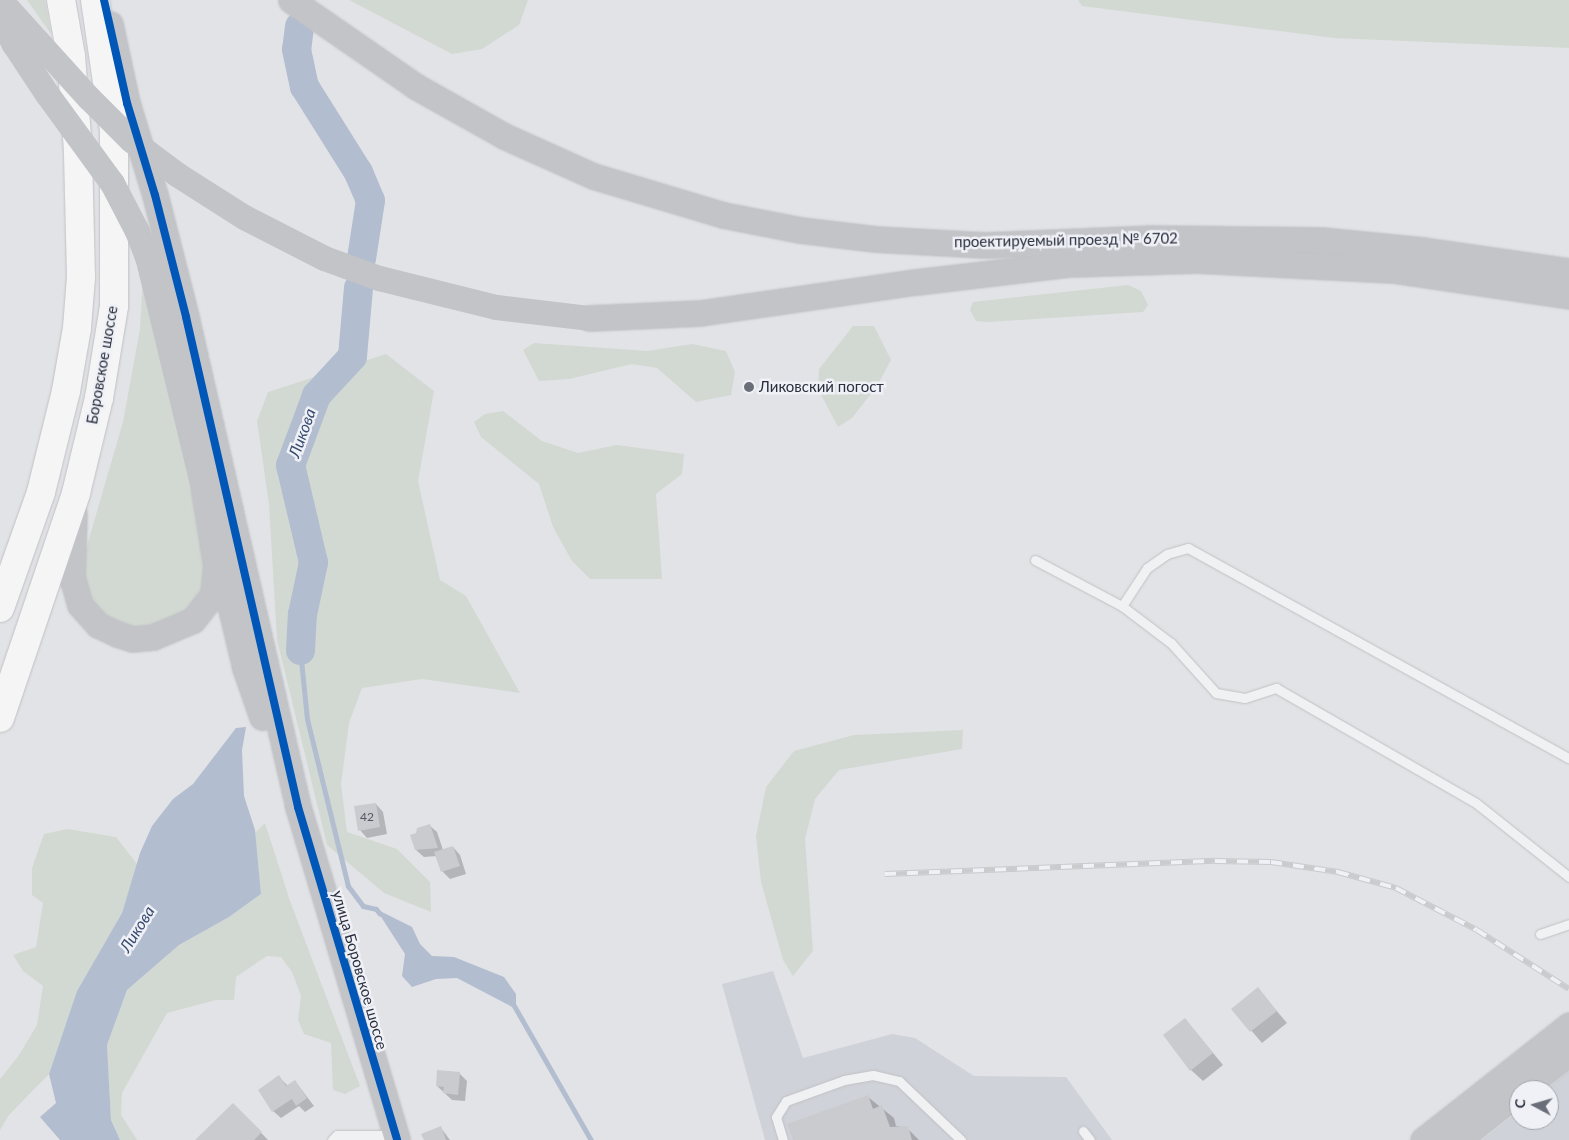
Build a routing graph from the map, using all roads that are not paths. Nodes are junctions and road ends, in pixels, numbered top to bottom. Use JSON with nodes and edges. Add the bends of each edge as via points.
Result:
{"nodes":[{"id":1,"x":0,"y":0,"type":"edge"},
{"id":2,"x":61,"y":0,"type":"edge"},
{"id":3,"x":95,"y":0,"type":"edge"},
{"id":4,"x":104,"y":0,"type":"edge"},
{"id":5,"x":291,"y":0,"type":"edge"},
{"id":6,"x":0,"y":17,"type":"edge"},
{"id":7,"x":1569,"y":271,"type":"edge"},
{"id":8,"x":1569,"y":296,"type":"edge"},
{"id":9,"x":204,"y":490,"type":"junction"},
{"id":10,"x":76,"y":492,"type":"junction"},
{"id":11,"x":1035,"y":560,"type":"dead end"},
{"id":12,"x":1122,"y":606,"type":"junction"},
{"id":13,"x":0,"y":608,"type":"edge"},
{"id":14,"x":0,"y":718,"type":"edge"},
{"id":15,"x":1569,"y":758,"type":"edge"},
{"id":16,"x":298,"y":807,"type":"junction"},
{"id":17,"x":1569,"y":877,"type":"edge"},
{"id":18,"x":1569,"y":924,"type":"edge"},
{"id":19,"x":1540,"y":934,"type":"dead end"},
{"id":20,"x":1569,"y":1025,"type":"edge"},
{"id":21,"x":1569,"y":1053,"type":"edge"},
{"id":22,"x":1534,"y":1080,"type":"edge"},
{"id":23,"x":1509,"y":1100,"type":"edge"},
{"id":24,"x":1083,"y":1131,"type":"dead end"},
{"id":25,"x":396,"y":1137,"type":"edge"},
{"id":26,"x":332,"y":1140,"type":"edge"},
{"id":27,"x":783,"y":1140,"type":"edge"},
{"id":28,"x":961,"y":1140,"type":"edge"},
{"id":29,"x":1090,"y":1140,"type":"edge"},
{"id":30,"x":1423,"y":1140,"type":"edge"},
{"id":31,"x":1458,"y":1140,"type":"edge"}],
"edges":[{"from":1,"to":8,"type":"main road","name":"проектируемый проезд № 6702","bridge":true,"via":[[70,79],[131,140],[220,204],[324,258],[416,288],[511,310],[590,318],[700,313],[1070,264],[1197,260],[1393,270]]},
{"from":2,"to":13,"type":"main road","name":"Боровское шоссе","via":[[71,56],[78,151],[81,277],[77,328],[66,391],[41,492]]},
{"from":3,"to":10,"type":"main road","name":"Боровское шоссе","via":[[114,130],[114,306],[99,398]]},
{"from":4,"to":16,"type":"main road","via":[[128,103],[186,317]]},
{"from":5,"to":7,"type":"main road","name":"проектируемый проезд № 6702","via":[[386,68],[504,136],[593,176],[690,207],[778,226],[875,239],[985,245],[1149,238],[1291,238],[1422,250]]},
{"from":6,"to":9,"type":"main road","bridge":true,"via":[[14,44],[112,183],[135,225],[148,260]]},
{"from":9,"to":10,"type":"main road","via":[[216,566],[213,594],[193,620],[165,634],[143,638],[124,637],[106,630],[80,605],[71,560]]},
{"from":9,"to":16,"type":"main road","via":[[245,668]]},
{"from":10,"to":14,"type":"main road","name":"Боровское шоссе"},
{"from":11,"to":12,"type":"lane"},
{"from":12,"to":15,"type":"lane","via":[[1147,568],[1167,554],[1188,548]]},
{"from":12,"to":17,"type":"lane","via":[[1171,643],[1216,693],[1245,698],[1276,688],[1476,804]]},
{"from":16,"to":25,"type":"main road","name":"улица Боровское шоссе"},
{"from":18,"to":19,"type":"lane"},
{"from":20,"to":30,"type":"main road"},
{"from":21,"to":22,"type":"main road"},
{"from":23,"to":31,"type":"main road"},
{"from":24,"to":29,"type":"lane"},
{"from":25,"to":26,"type":"lane","via":[[337,1135]]},
{"from":27,"to":28,"type":"lane","via":[[776,1117],[786,1101],[844,1080],[873,1075],[899,1082]]}]}
